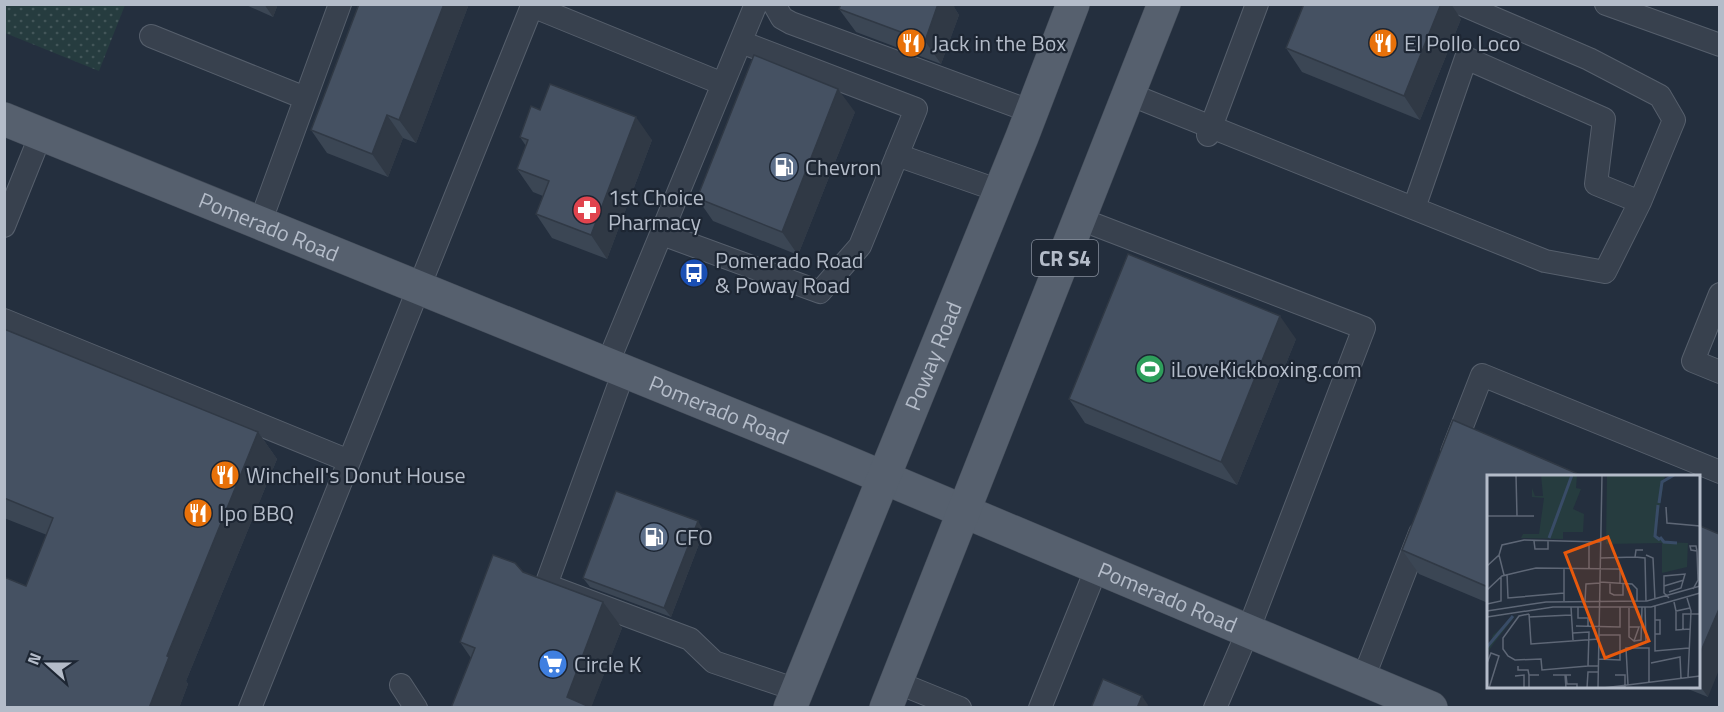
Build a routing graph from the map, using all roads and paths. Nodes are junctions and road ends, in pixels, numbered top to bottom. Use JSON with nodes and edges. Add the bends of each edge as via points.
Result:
{"nodes":[{"id":1,"x":340,"y":4,"type":"edge"},
{"id":2,"x":756,"y":4,"type":"edge"},
{"id":3,"x":774,"y":4,"type":"edge"},
{"id":4,"x":1073,"y":4,"type":"edge"},
{"id":5,"x":1164,"y":4,"type":"edge"},
{"id":6,"x":1257,"y":4,"type":"edge"},
{"id":7,"x":1461,"y":4,"type":"edge"},
{"id":8,"x":1606,"y":4,"type":"edge"},
{"id":9,"x":151,"y":36,"type":"dead end"},
{"id":10,"x":741,"y":42,"type":"junction"},
{"id":11,"x":1719,"y":45,"type":"edge"},
{"id":12,"x":723,"y":84,"type":"junction"},
{"id":13,"x":1129,"y":94,"type":"junction"},
{"id":14,"x":305,"y":98,"type":"junction"},
{"id":15,"x":1032,"y":112,"type":"junction"},
{"id":16,"x":4,"y":119,"type":"edge"},
{"id":17,"x":1210,"y":131,"type":"junction"},
{"id":18,"x":41,"y":134,"type":"junction"},
{"id":19,"x":897,"y":155,"type":"junction"},
{"id":20,"x":1000,"y":191,"type":"junction"},
{"id":21,"x":1640,"y":202,"type":"junction"},
{"id":22,"x":1414,"y":208,"type":"junction"},
{"id":23,"x":1080,"y":219,"type":"junction"},
{"id":24,"x":260,"y":223,"type":"junction"},
{"id":25,"x":4,"y":226,"type":"edge"},
{"id":26,"x":662,"y":234,"type":"junction"},
{"id":27,"x":418,"y":288,"type":"junction"},
{"id":28,"x":1719,"y":294,"type":"edge"},
{"id":29,"x":4,"y":320,"type":"edge"},
{"id":30,"x":616,"y":368,"type":"junction"},
{"id":31,"x":1719,"y":372,"type":"edge"},
{"id":32,"x":349,"y":460,"type":"junction"},
{"id":33,"x":1719,"y":472,"type":"edge"},
{"id":34,"x":1444,"y":473,"type":"edge"},
{"id":35,"x":885,"y":477,"type":"junction"},
{"id":36,"x":964,"y":511,"type":"junction"},
{"id":37,"x":1427,"y":516,"type":"edge"},
{"id":38,"x":1097,"y":567,"type":"junction"},
{"id":39,"x":1248,"y":631,"type":"junction"},
{"id":40,"x":1363,"y":679,"type":"junction"},
{"id":41,"x":401,"y":685,"type":"dead end"},
{"id":42,"x":891,"y":695,"type":"edge"},
{"id":43,"x":793,"y":699,"type":"edge"},
{"id":44,"x":1424,"y":706,"type":"edge"},
{"id":45,"x":250,"y":708,"type":"edge"},
{"id":46,"x":416,"y":708,"type":"edge"},
{"id":47,"x":960,"y":708,"type":"edge"},
{"id":48,"x":1041,"y":708,"type":"edge"},
{"id":49,"x":1215,"y":708,"type":"edge"}],
"edges":[{"from":1,"to":14,"type":"lane"},
{"from":2,"to":10,"type":"lane"},
{"from":3,"to":15,"type":"lane","via":[[791,24]]},
{"from":4,"to":15,"type":"main road","name":"Poway Road"},
{"from":5,"to":13,"type":"main road","number":"CR S4"},
{"from":6,"to":17,"type":"lane"},
{"from":7,"to":21,"type":"lane","via":[[1589,58],[1660,96],[1674,120]]},
{"from":8,"to":11,"type":"lane"},
{"from":9,"to":14,"type":"lane"},
{"from":10,"to":12,"type":"lane"},
{"from":10,"to":19,"type":"lane","via":[[915,110]]},
{"from":12,"to":26,"type":"lane"},
{"from":12,"to":27,"type":"lane","via":[[532,6]]},
{"from":13,"to":17,"type":"lane"},
{"from":13,"to":23,"type":"main road","number":"CR S4"},
{"from":14,"to":24,"type":"lane"},
{"from":15,"to":20,"type":"main road","name":"Poway Road"},
{"from":16,"to":18,"type":"main road","name":"Pomerado Road"},
{"from":17,"to":22,"type":"lane"},
{"from":18,"to":24,"type":"main road","name":"Pomerado Road"},
{"from":18,"to":25,"type":"lane"},
{"from":19,"to":20,"type":"lane"},
{"from":19,"to":26,"type":"lane","via":[[860,246],[820,292]]},
{"from":20,"to":35,"type":"main road","name":"Poway Road"},
{"from":21,"to":22,"type":"lane","via":[[1605,272],[1545,261]]},
{"from":21,"to":22,"type":"lane","via":[[1596,184],[1604,119],[1466,58]]},
{"from":23,"to":36,"type":"main road","number":"CR S4"},
{"from":23,"to":39,"type":"lane","via":[[1364,328]]},
{"from":24,"to":27,"type":"main road","name":"Pomerado Road"},
{"from":26,"to":30,"type":"lane"},
{"from":27,"to":30,"type":"main road","name":"Pomerado Road"},
{"from":27,"to":32,"type":"lane"},
{"from":28,"to":31,"type":"lane","via":[[1693,361]]},
{"from":29,"to":32,"type":"lane"},
{"from":30,"to":35,"type":"main road","name":"Pomerado Road"},
{"from":30,"to":43,"type":"lane","via":[[546,585],[690,639],[714,662]]},
{"from":32,"to":45,"type":"lane"},
{"from":33,"to":34,"type":"lane","via":[[1482,375]]},
{"from":35,"to":36,"type":"main road","name":"Pomerado Road"},
{"from":35,"to":43,"type":"main road","name":"Poway Road"},
{"from":36,"to":38,"type":"main road","name":"Pomerado Road"},
{"from":36,"to":42,"type":"main road","number":"CR S4"},
{"from":37,"to":40,"type":"lane"},
{"from":38,"to":39,"type":"main road","name":"Pomerado Road"},
{"from":38,"to":48,"type":"lane"},
{"from":39,"to":40,"type":"main road","name":"Pomerado Road"},
{"from":39,"to":49,"type":"lane"},
{"from":40,"to":44,"type":"main road","name":"Pomerado Road"},
{"from":41,"to":46,"type":"lane"},
{"from":42,"to":47,"type":"lane"}]}
